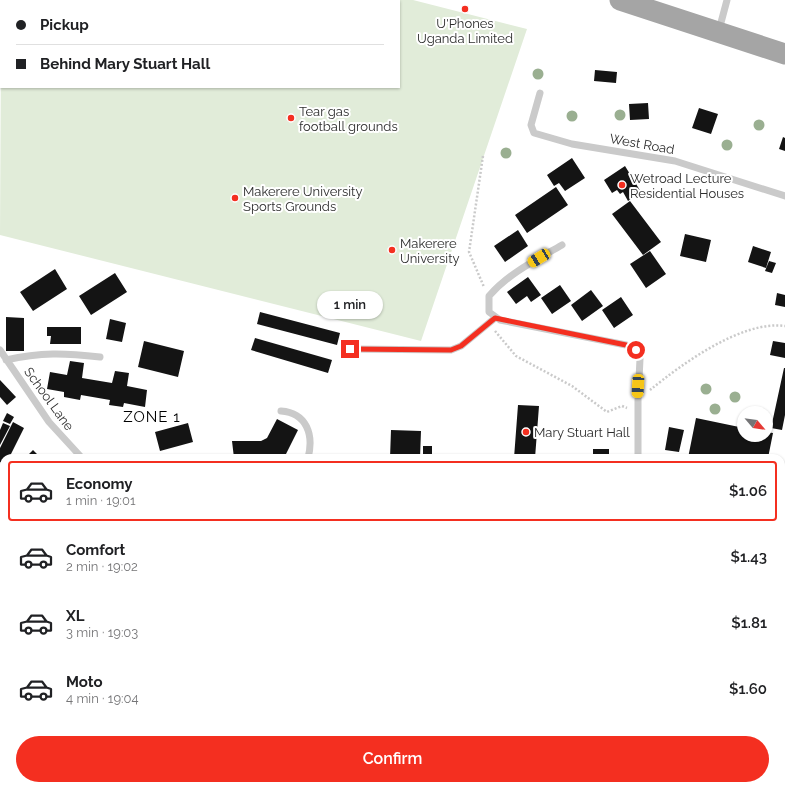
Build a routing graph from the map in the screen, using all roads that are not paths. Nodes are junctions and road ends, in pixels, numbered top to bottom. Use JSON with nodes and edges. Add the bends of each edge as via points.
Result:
{"nodes":[{"id":1,"x":620,"y":0,"type":"edge"},
{"id":2,"x":727,"y":0,"type":"edge"},
{"id":3,"x":719,"y":32,"type":"junction"},
{"id":4,"x":785,"y":54,"type":"edge"},
{"id":5,"x":540,"y":93,"type":"dead end"},
{"id":6,"x":785,"y":196,"type":"edge"},
{"id":7,"x":562,"y":245,"type":"dead end"},
{"id":8,"x":495,"y":318,"type":"junction"},
{"id":9,"x":350,"y":349,"type":"dead end"},
{"id":10,"x":0,"y":350,"type":"edge"},
{"id":11,"x":100,"y":357,"type":"dead end"},
{"id":12,"x":6,"y":360,"type":"junction"},
{"id":13,"x":281,"y":411,"type":"dead end"},
{"id":14,"x":77,"y":454,"type":"edge"},
{"id":15,"x":308,"y":454,"type":"edge"},
{"id":16,"x":638,"y":454,"type":"edge"},
{"id":17,"x":785,"y":594,"type":"edge"},
{"id":18,"x":785,"y":599,"type":"edge"}],
"edges":[{"from":1,"to":3,"type":"main road"},
{"from":2,"to":3,"type":"lane"},
{"from":3,"to":4,"type":"main road"},
{"from":5,"to":6,"type":"lane","name":"West Road","via":[[531,125],[534,133],[572,144],[675,161]]},
{"from":7,"to":8,"type":"lane","via":[[517,271],[489,296],[489,312]]},
{"from":8,"to":9,"type":"lane","via":[[461,346],[451,350]]},
{"from":8,"to":16,"type":"lane","via":[[632,347],[639,353]]},
{"from":10,"to":12,"type":"lane","name":"School Lane"},
{"from":11,"to":12,"type":"lane","via":[[62,353],[32,354]]},
{"from":12,"to":14,"type":"lane","name":"School Lane","via":[[50,422]]},
{"from":13,"to":15,"type":"lane","via":[[295,414],[305,422],[310,438]]},
{"from":17,"to":18,"type":"lane"}]}
